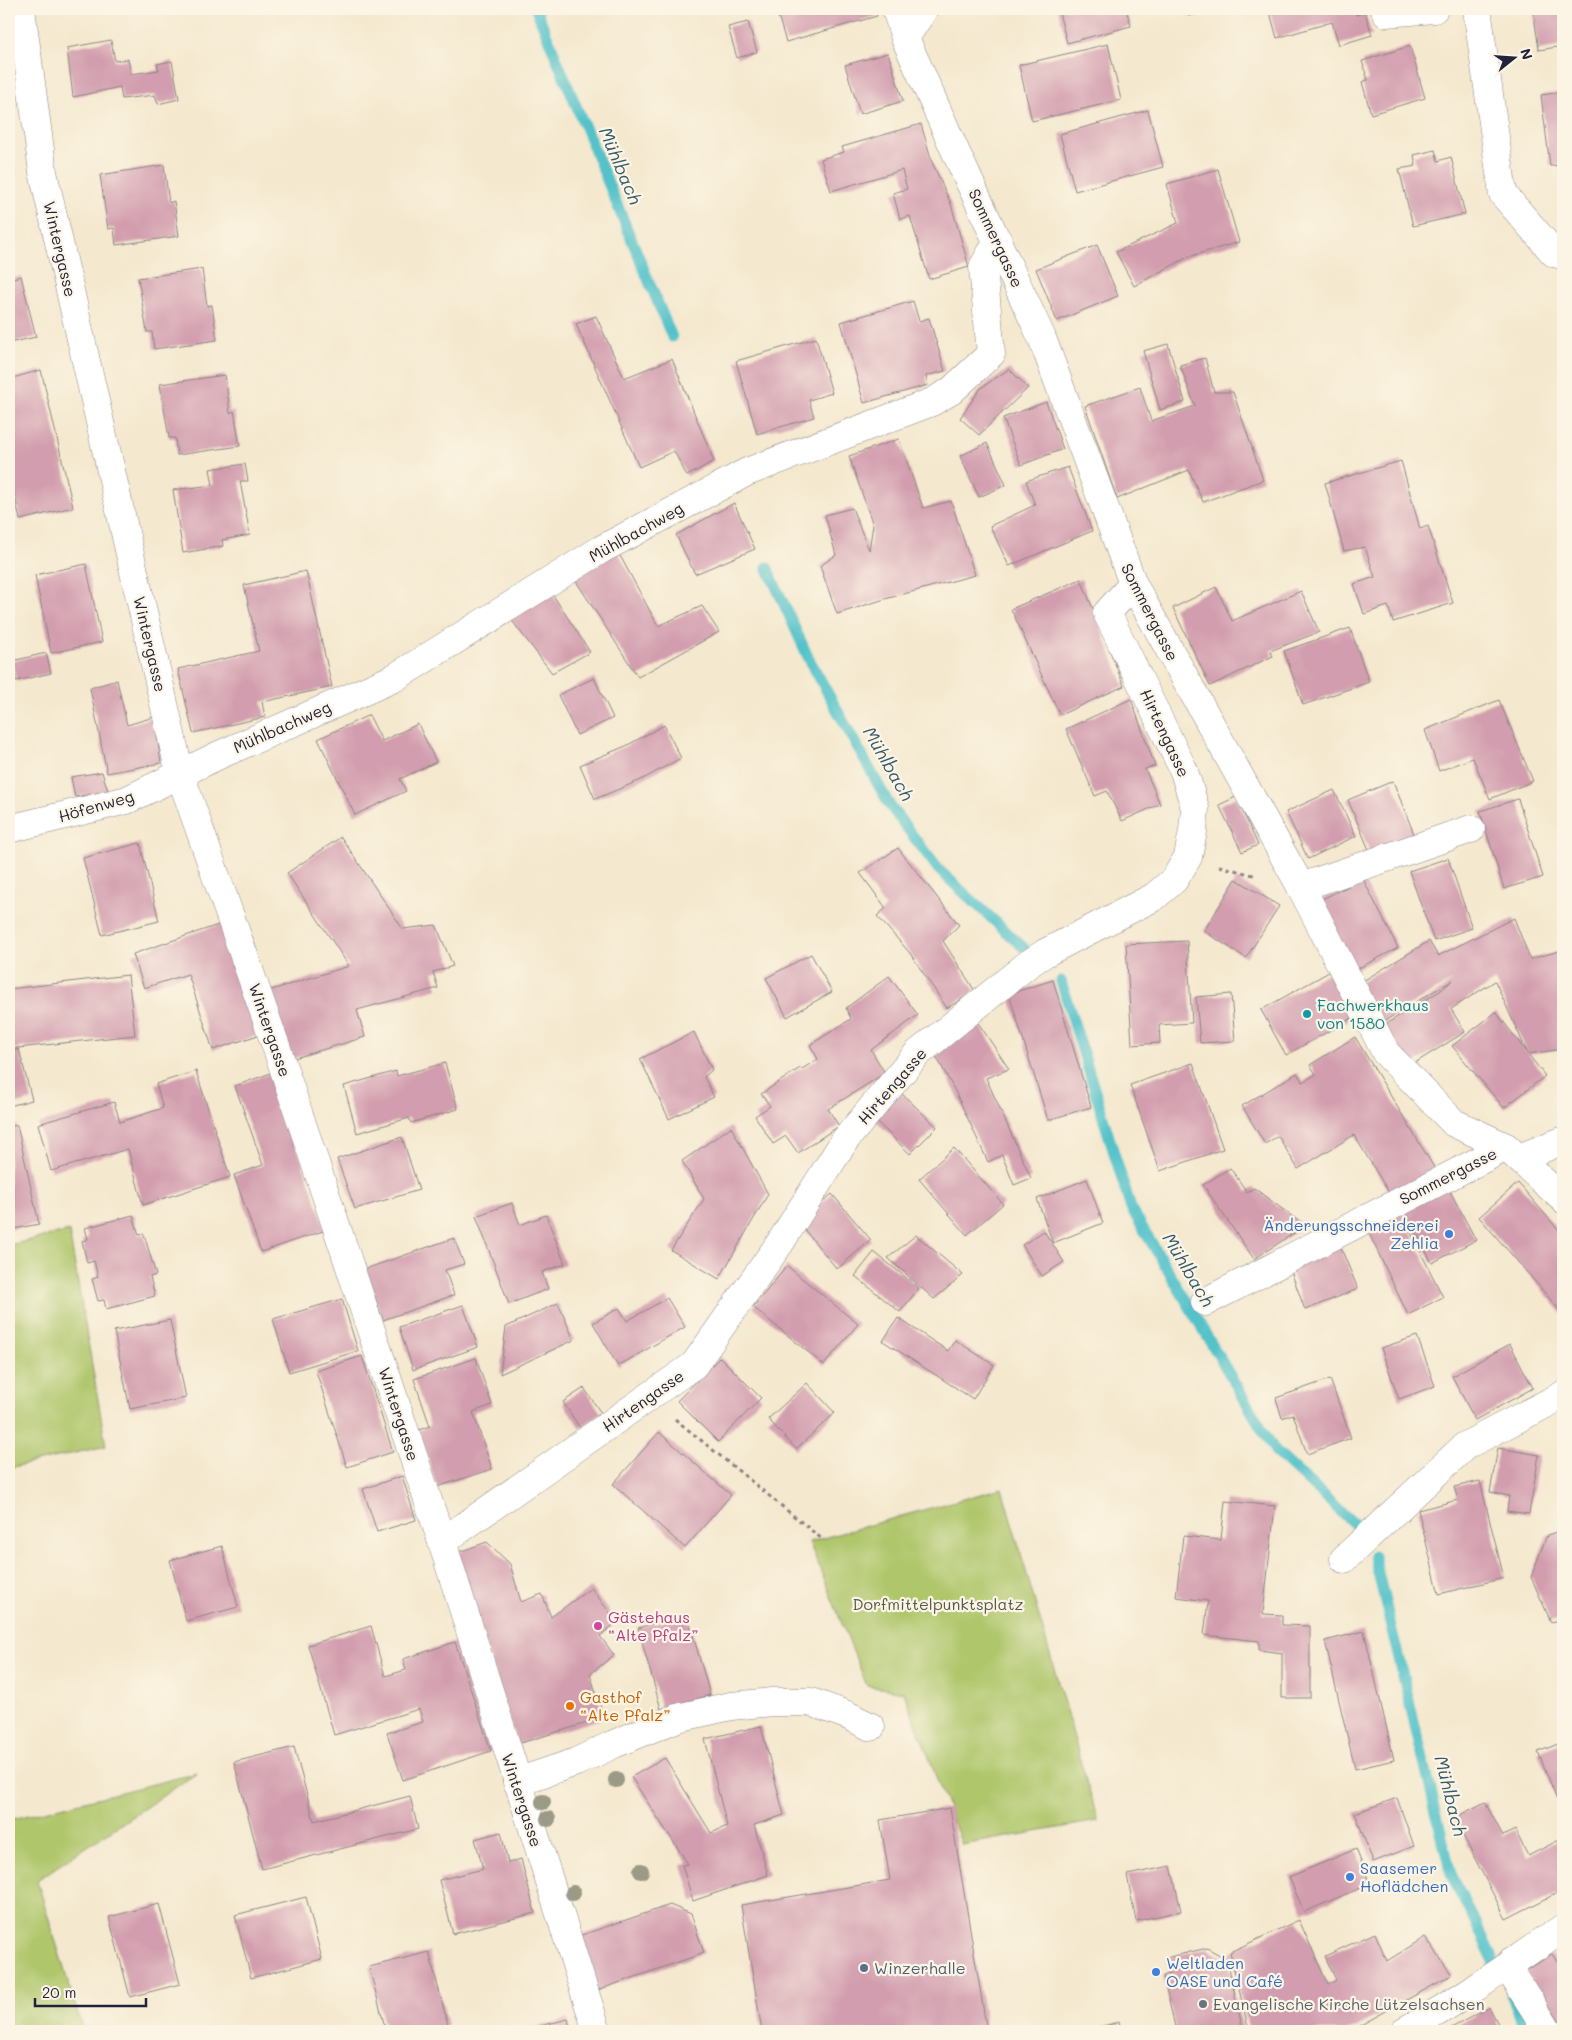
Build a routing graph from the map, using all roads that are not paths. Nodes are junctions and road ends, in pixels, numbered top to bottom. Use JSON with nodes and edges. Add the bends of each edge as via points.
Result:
{"nodes":[{"id":1,"x":21,"y":9,"type":"edge"},
{"id":2,"x":896,"y":9,"type":"edge"},
{"id":3,"x":924,"y":9,"type":"edge"},
{"id":4,"x":1385,"y":9,"type":"edge"},
{"id":5,"x":1434,"y":9,"type":"edge"},
{"id":6,"x":1478,"y":9,"type":"edge"},
{"id":7,"x":905,"y":38,"type":"junction"},
{"id":8,"x":998,"y":241,"type":"junction"},
{"id":9,"x":1563,"y":255,"type":"edge"},
{"id":10,"x":1133,"y":584,"type":"junction"},
{"id":11,"x":180,"y":774,"type":"junction"},
{"id":12,"x":9,"y":829,"type":"edge"},
{"id":13,"x":1471,"y":829,"type":"dead end"},
{"id":14,"x":1301,"y":887,"type":"junction"},
{"id":15,"x":1562,"y":1141,"type":"edge"},
{"id":16,"x":1512,"y":1152,"type":"junction"},
{"id":17,"x":1563,"y":1199,"type":"edge"},
{"id":18,"x":1205,"y":1302,"type":"dead end"},
{"id":19,"x":1563,"y":1394,"type":"edge"},
{"id":20,"x":442,"y":1542,"type":"junction"},
{"id":21,"x":1344,"y":1559,"type":"dead end"},
{"id":22,"x":871,"y":1727,"type":"dead end"},
{"id":23,"x":517,"y":1782,"type":"junction"},
{"id":24,"x":1563,"y":1928,"type":"edge"},
{"id":25,"x":1512,"y":1961,"type":"junction"},
{"id":26,"x":597,"y":2031,"type":"edge"},
{"id":27,"x":1404,"y":2031,"type":"edge"},
{"id":28,"x":1548,"y":2031,"type":"edge"}],
"edges":[{"from":1,"to":11,"type":"street","name":"Wintergasse","via":[[43,172]]},
{"from":2,"to":7,"type":"street","name":"Sommergasse"},
{"from":3,"to":7,"type":"street"},
{"from":4,"to":5,"type":"street","via":[[1386,13]]},
{"from":6,"to":9,"type":"street","via":[[1503,194],[1554,253]]},
{"from":7,"to":8,"type":"street","name":"Sommergasse"},
{"from":8,"to":10,"type":"street","name":"Sommergasse","via":[[1042,338]]},
{"from":8,"to":11,"type":"street","name":"Mühlbachweg","via":[[982,267],[991,354],[951,390],[932,402],[747,472],[602,549],[394,678]]},
{"from":10,"to":14,"type":"street","name":"Sommergasse"},
{"from":10,"to":20,"type":"street","name":"Hirtengasse","via":[[1107,613],[1184,771],[1195,808],[1188,857],[1174,880],[1154,897],[1036,959],[917,1054],[845,1140],[780,1243],[700,1359]]},
{"from":11,"to":12,"type":"street","name":"Höfenweg","via":[[127,800]]},
{"from":11,"to":20,"type":"street","name":"Wintergasse","via":[[280,1059]]},
{"from":13,"to":14,"type":"street"},
{"from":14,"to":16,"type":"street","name":"Sommergasse","via":[[1386,1053],[1454,1123]]},
{"from":15,"to":16,"type":"street"},
{"from":16,"to":17,"type":"street","name":"Sommergasse"},
{"from":16,"to":18,"type":"street","name":"Sommergasse"},
{"from":19,"to":21,"type":"street","via":[[1465,1446]]},
{"from":20,"to":23,"type":"street","name":"Wintergasse"},
{"from":22,"to":23,"type":"street","via":[[811,1702],[731,1706],[677,1718],[576,1762]]},
{"from":23,"to":26,"type":"street","name":"Wintergasse"},
{"from":24,"to":25,"type":"street"},
{"from":25,"to":27,"type":"street","via":[[1442,2010]]},
{"from":25,"to":28,"type":"street","via":[[1514,1978]]}]}
